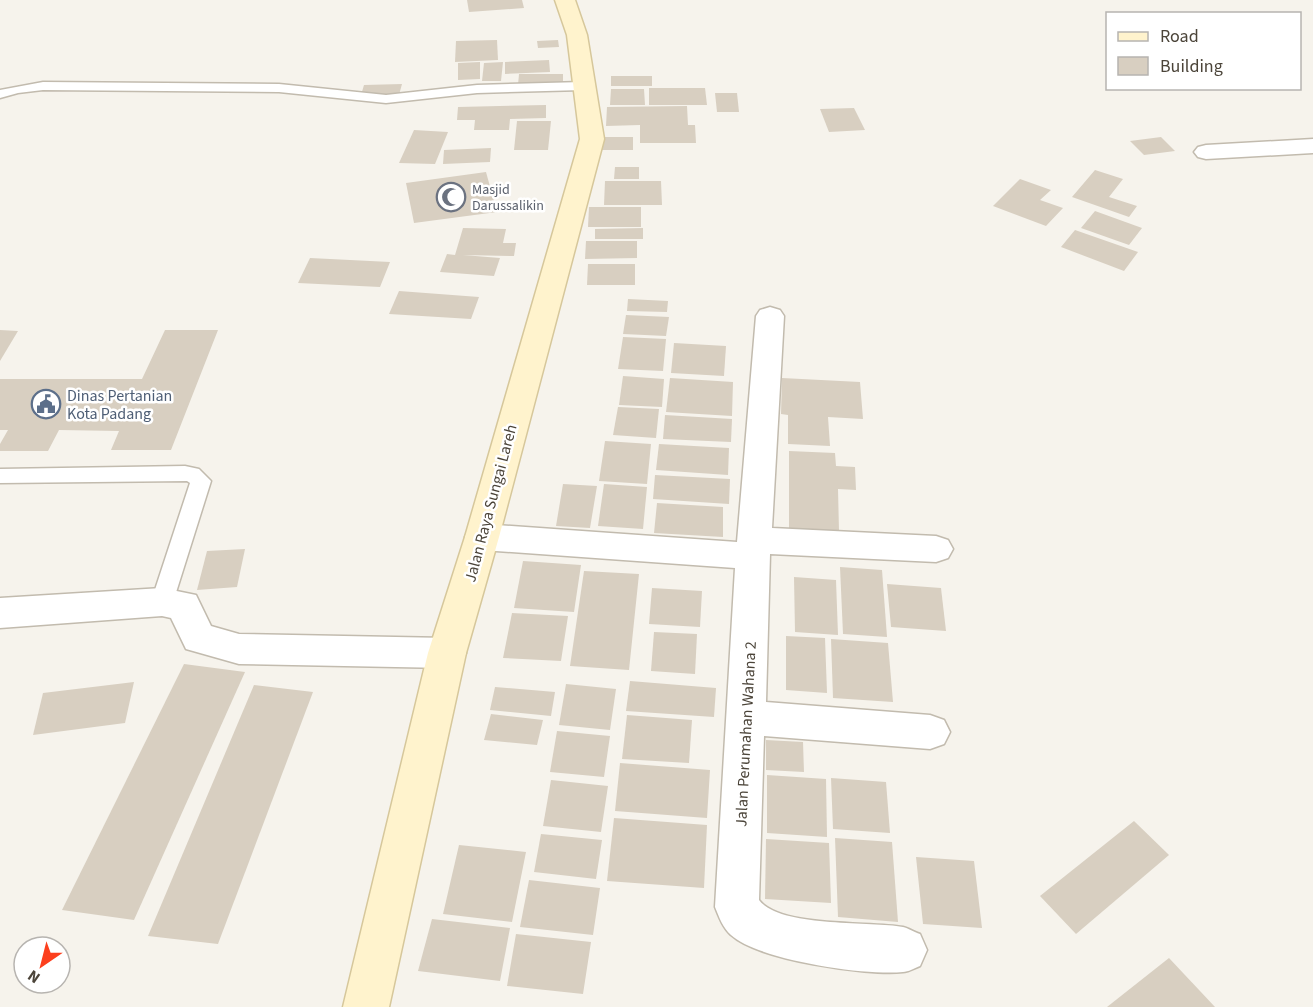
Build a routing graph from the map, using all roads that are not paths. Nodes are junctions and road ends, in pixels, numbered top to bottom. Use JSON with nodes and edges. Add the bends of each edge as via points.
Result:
{"nodes":[{"id":1,"x":565,"y":0,"type":"edge"},
{"id":2,"x":583,"y":86,"type":"junction"},
{"id":3,"x":0,"y":94,"type":"edge"},
{"id":4,"x":1313,"y":146,"type":"edge"},
{"id":5,"x":1206,"y":152,"type":"dead end"},
{"id":6,"x":770,"y":316,"type":"dead end"},
{"id":7,"x":0,"y":476,"type":"edge"},
{"id":8,"x":482,"y":537,"type":"junction"},
{"id":9,"x":754,"y":548,"type":"junction"},
{"id":10,"x":936,"y":549,"type":"dead end"},
{"id":11,"x":162,"y":602,"type":"junction"},
{"id":12,"x":0,"y":613,"type":"edge"},
{"id":13,"x":447,"y":653,"type":"junction"},
{"id":14,"x":747,"y":718,"type":"junction"},
{"id":15,"x":930,"y":732,"type":"dead end"},
{"id":16,"x":904,"y":950,"type":"dead end"},
{"id":17,"x":366,"y":1007,"type":"edge"}],
"edges":[{"from":1,"to":2,"type":"street","name":"Jalan Raya Sungai Lareh","via":[[577,35]]},
{"from":2,"to":3,"type":"lane","via":[[477,89],[386,99],[268,88],[43,86]]},
{"from":2,"to":8,"type":"street","name":"Jalan Raya Sungai Lareh","via":[[591,139]]},
{"from":4,"to":5,"type":"street"},
{"from":6,"to":9,"type":"street","name":"Jalan Perumahan Wahana 2"},
{"from":7,"to":11,"type":"lane","via":[[186,473],[198,477],[201,481]]},
{"from":8,"to":9,"type":"street"},
{"from":8,"to":13,"type":"street","name":"Jalan Raya Sungai Lareh"},
{"from":9,"to":10,"type":"street"},
{"from":9,"to":14,"type":"street","name":"Jalan Perumahan Wahana 2"},
{"from":11,"to":12,"type":"street"},
{"from":11,"to":13,"type":"street","via":[[183,605],[199,638],[239,649]]},
{"from":13,"to":17,"type":"street","name":"Jalan Raya Sungai Lareh"},
{"from":14,"to":15,"type":"street"},
{"from":14,"to":16,"type":"street","name":"Jalan Perumahan Wahana 2","via":[[739,912],[752,925],[782,937]]}]}
